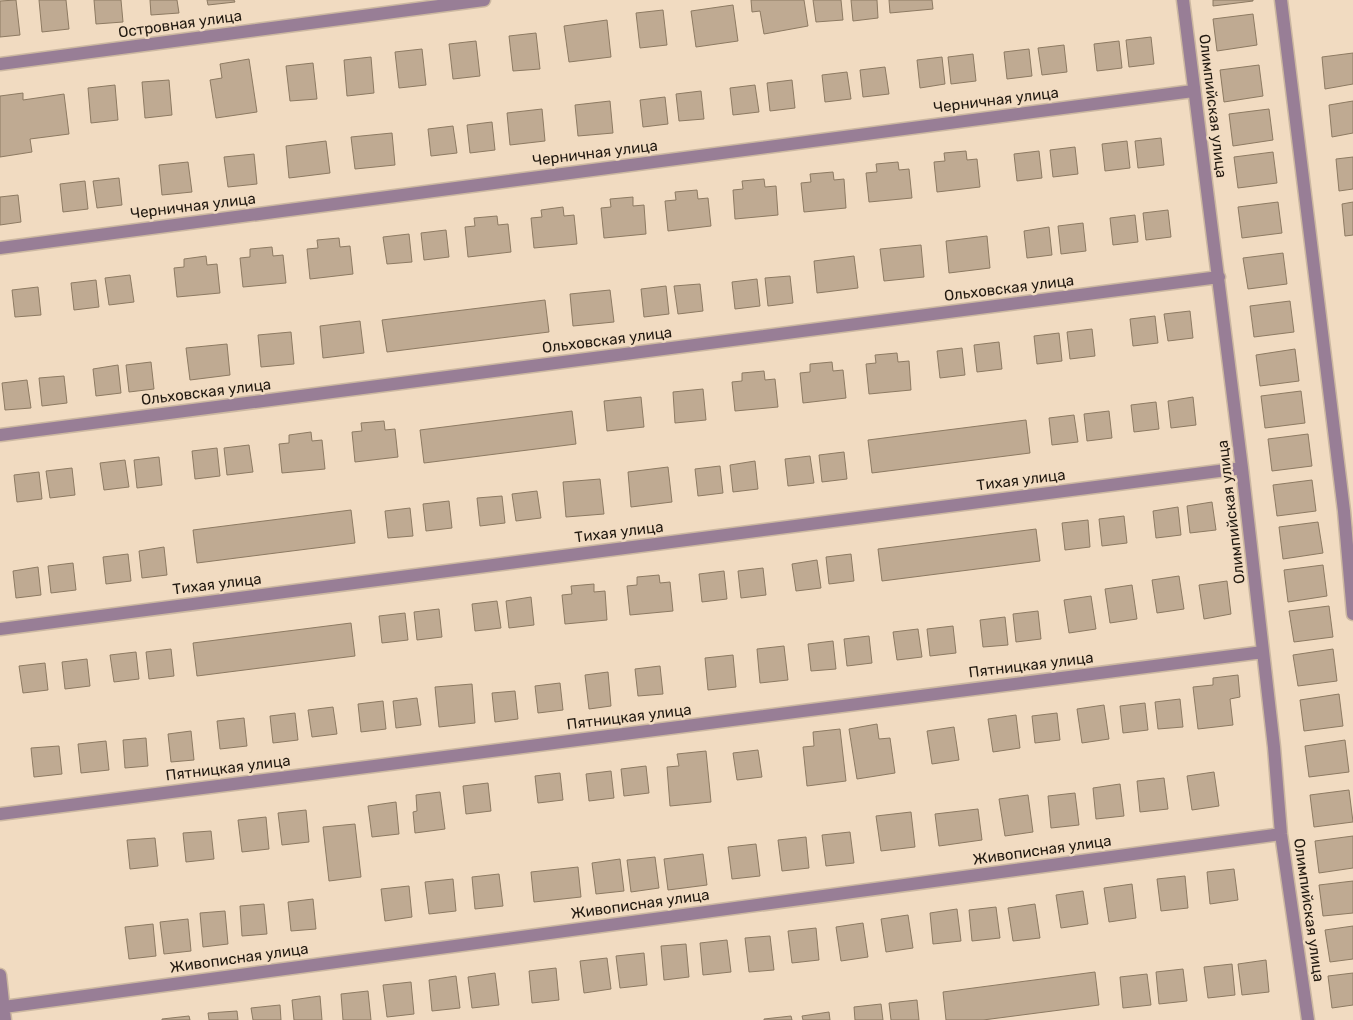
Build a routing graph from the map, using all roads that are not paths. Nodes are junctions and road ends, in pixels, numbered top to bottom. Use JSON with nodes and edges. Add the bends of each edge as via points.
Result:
{"nodes":[{"id":1,"x":484,"y":0,"type":"edge"},
{"id":2,"x":1183,"y":0,"type":"edge"},
{"id":3,"x":1281,"y":0,"type":"edge"},
{"id":4,"x":0,"y":64,"type":"edge"},
{"id":5,"x":1193,"y":91,"type":"junction"},
{"id":6,"x":0,"y":248,"type":"edge"},
{"id":7,"x":1219,"y":277,"type":"junction"},
{"id":8,"x":0,"y":435,"type":"edge"},
{"id":9,"x":1242,"y":468,"type":"junction"},
{"id":10,"x":1353,"y":614,"type":"edge"},
{"id":11,"x":0,"y":628,"type":"edge"},
{"id":12,"x":1263,"y":652,"type":"junction"},
{"id":13,"x":0,"y":814,"type":"edge"},
{"id":14,"x":1281,"y":834,"type":"junction"},
{"id":15,"x":0,"y":975,"type":"edge"},
{"id":16,"x":4,"y":1006,"type":"junction"},
{"id":17,"x":5,"y":1020,"type":"edge"},
{"id":18,"x":1306,"y":1020,"type":"edge"}],
"edges":[{"from":1,"to":4,"type":"street","name":"Островная улица"},
{"from":2,"to":5,"type":"street","name":"Олимпийская улица"},
{"from":3,"to":10,"type":"street","via":[[1343,501]]},
{"from":5,"to":6,"type":"street","name":"Черничная улица"},
{"from":5,"to":7,"type":"street","name":"Олимпийская улица"},
{"from":7,"to":8,"type":"street","name":"Ольховская улица"},
{"from":7,"to":9,"type":"street","name":"Олимпийская улица"},
{"from":9,"to":11,"type":"street","name":"Тихая улица"},
{"from":9,"to":12,"type":"street","name":"Олимпийская улица"},
{"from":12,"to":13,"type":"street","name":"Пятницкая улица"},
{"from":12,"to":14,"type":"street","name":"Олимпийская улица"},
{"from":14,"to":16,"type":"street","name":"Живописная улица"},
{"from":14,"to":18,"type":"street","name":"Олимпийская улица"},
{"from":15,"to":16,"type":"street"},
{"from":16,"to":17,"type":"street"}]}
